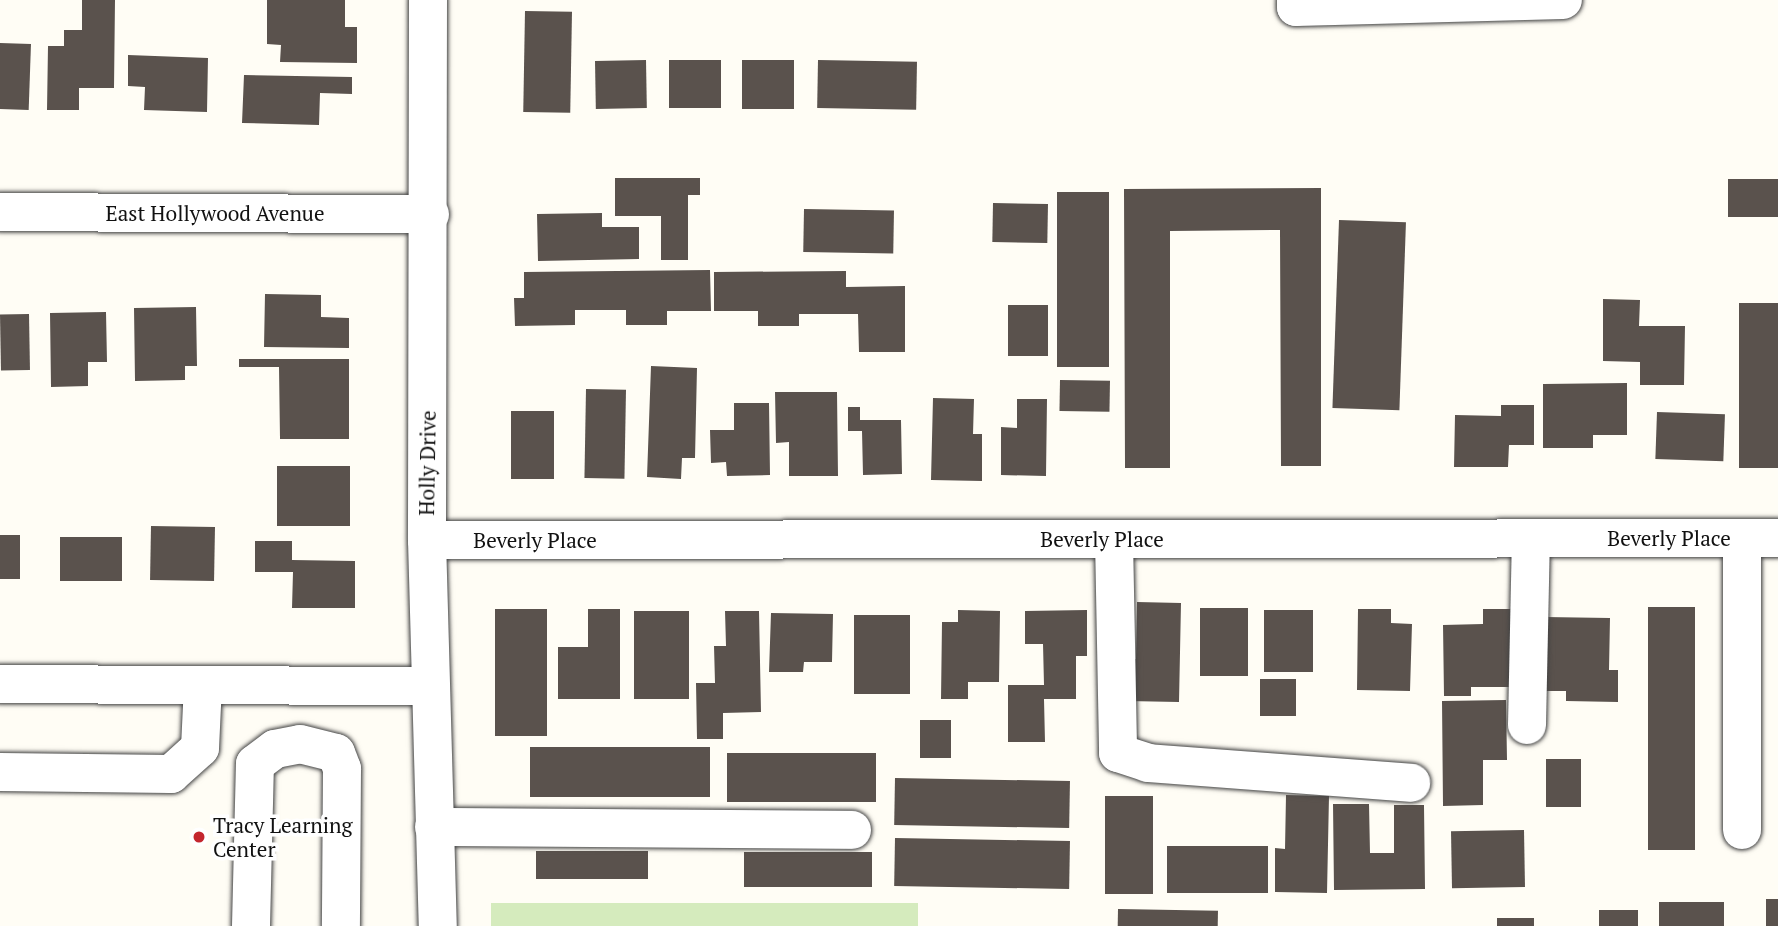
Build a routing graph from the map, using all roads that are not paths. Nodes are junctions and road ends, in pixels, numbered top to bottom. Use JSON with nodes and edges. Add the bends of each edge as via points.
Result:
{"nodes":[{"id":1,"x":428,"y":0,"type":"edge"},
{"id":2,"x":1296,"y":0,"type":"edge"},
{"id":3,"x":1563,"y":0,"type":"edge"},
{"id":4,"x":0,"y":212,"type":"edge"},
{"id":5,"x":430,"y":214,"type":"junction"},
{"id":6,"x":1760,"y":537,"type":"edge"},
{"id":7,"x":1531,"y":538,"type":"junction"},
{"id":8,"x":1114,"y":539,"type":"junction"},
{"id":9,"x":427,"y":540,"type":"junction"},
{"id":10,"x":0,"y":684,"type":"edge"},
{"id":11,"x":203,"y":685,"type":"junction"},
{"id":12,"x":428,"y":686,"type":"junction"},
{"id":13,"x":1527,"y":725,"type":"dead end"},
{"id":14,"x":0,"y":772,"type":"edge"},
{"id":15,"x":1411,"y":783,"type":"dead end"},
{"id":16,"x":434,"y":827,"type":"junction"},
{"id":17,"x":852,"y":830,"type":"dead end"},
{"id":18,"x":1742,"y":831,"type":"dead end"},
{"id":19,"x":251,"y":926,"type":"edge"},
{"id":20,"x":341,"y":926,"type":"edge"},
{"id":21,"x":438,"y":926,"type":"edge"}],
"edges":[{"from":1,"to":5,"type":"street","name":"Holly Drive"},
{"from":2,"to":3,"type":"street","via":[[1296,7]]},
{"from":4,"to":5,"type":"street","name":"East Hollywood Avenue"},
{"from":5,"to":9,"type":"street","name":"Holly Drive"},
{"from":6,"to":7,"type":"street","name":"Beverly Place"},
{"from":6,"to":18,"type":"street"},
{"from":7,"to":8,"type":"street","name":"Beverly Place"},
{"from":7,"to":13,"type":"street"},
{"from":8,"to":9,"type":"street","name":"Beverly Place"},
{"from":8,"to":15,"type":"street","via":[[1118,753],[1148,763]]},
{"from":9,"to":12,"type":"street","name":"Holly Drive"},
{"from":10,"to":11,"type":"street"},
{"from":11,"to":12,"type":"street"},
{"from":11,"to":14,"type":"street","via":[[200,748],[170,774]]},
{"from":12,"to":16,"type":"street","name":"Holly Drive"},
{"from":16,"to":17,"type":"street"},
{"from":16,"to":21,"type":"street","name":"Holly Drive"},
{"from":19,"to":20,"type":"street","via":[[255,764],[275,749],[300,744],[335,753],[342,769]]}]}
